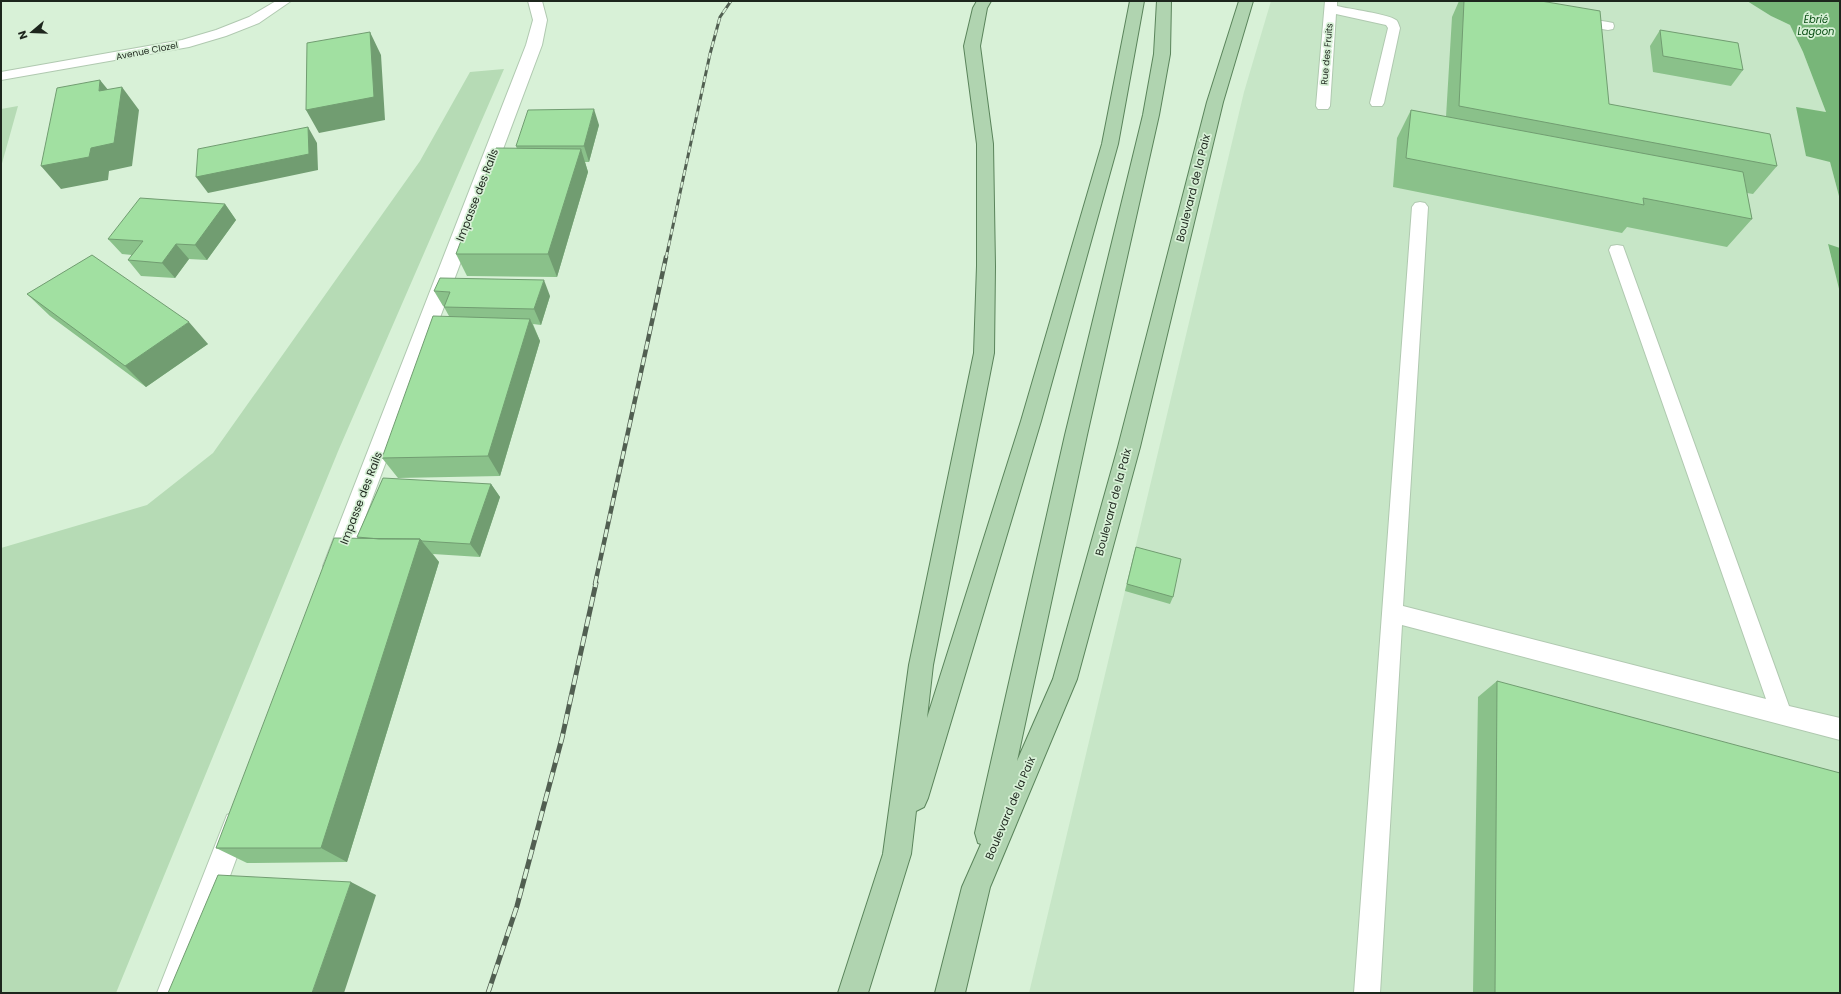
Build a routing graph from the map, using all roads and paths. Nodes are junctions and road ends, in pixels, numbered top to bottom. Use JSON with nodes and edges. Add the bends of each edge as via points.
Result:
{"nodes":[{"id":1,"x":286,"y":1,"type":"edge"},
{"id":2,"x":535,"y":1,"type":"edge"},
{"id":3,"x":984,"y":1,"type":"edge"},
{"id":4,"x":1137,"y":1,"type":"edge"},
{"id":5,"x":1164,"y":1,"type":"edge"},
{"id":6,"x":1246,"y":1,"type":"edge"},
{"id":7,"x":1331,"y":5,"type":"edge"},
{"id":8,"x":1561,"y":18,"type":"edge"},
{"id":9,"x":1608,"y":26,"type":"dead end"},
{"id":10,"x":1,"y":76,"type":"edge"},
{"id":11,"x":1377,"y":103,"type":"dead end"},
{"id":12,"x":1323,"y":106,"type":"dead end"},
{"id":13,"x":1420,"y":207,"type":"dead end"},
{"id":14,"x":1617,"y":250,"type":"dead end"},
{"id":15,"x":328,"y":583,"type":"edge"},
{"id":16,"x":1393,"y":613,"type":"junction"},
{"id":17,"x":1782,"y":715,"type":"junction"},
{"id":18,"x":1840,"y":729,"type":"edge"},
{"id":19,"x":243,"y":806,"type":"edge"},
{"id":20,"x":897,"y":854,"type":"junction"},
{"id":21,"x":976,"y":887,"type":"junction"},
{"id":22,"x":855,"y":988,"type":"edge"},
{"id":23,"x":172,"y":993,"type":"edge"},
{"id":24,"x":950,"y":993,"type":"edge"},
{"id":25,"x":1368,"y":993,"type":"edge"}],
"edges":[{"from":1,"to":10,"type":"lane","name":"Avenue Clozel","via":[[221,33],[184,44]]},
{"from":2,"to":15,"type":"street","name":"Impasse des Rails","via":[[540,20],[534,45]]},
{"from":3,"to":20,"type":"main road","via":[[980,8],[972,46],[985,144],[984,353],[921,665]]},
{"from":4,"to":20,"type":"main road","via":[[1107,151],[1031,421]]},
{"from":5,"to":21,"type":"main road","via":[[1162,54],[1151,115]]},
{"from":6,"to":21,"type":"main road","name":"Boulevard de la Paix","via":[[1215,102],[1129,446],[1065,679]]},
{"from":7,"to":11,"type":"lane","via":[[1391,22],[1394,28]]},
{"from":7,"to":12,"type":"lane","name":"Rue des Fruits"},
{"from":8,"to":9,"type":"lane"},
{"from":13,"to":16,"type":"lane"},
{"from":14,"to":17,"type":"lane"},
{"from":16,"to":17,"type":"lane"},
{"from":16,"to":25,"type":"lane"},
{"from":17,"to":18,"type":"lane"},
{"from":19,"to":23,"type":"street"},
{"from":20,"to":22,"type":"main road"},
{"from":21,"to":24,"type":"main road","name":"Boulevard de la Paix"}]}
